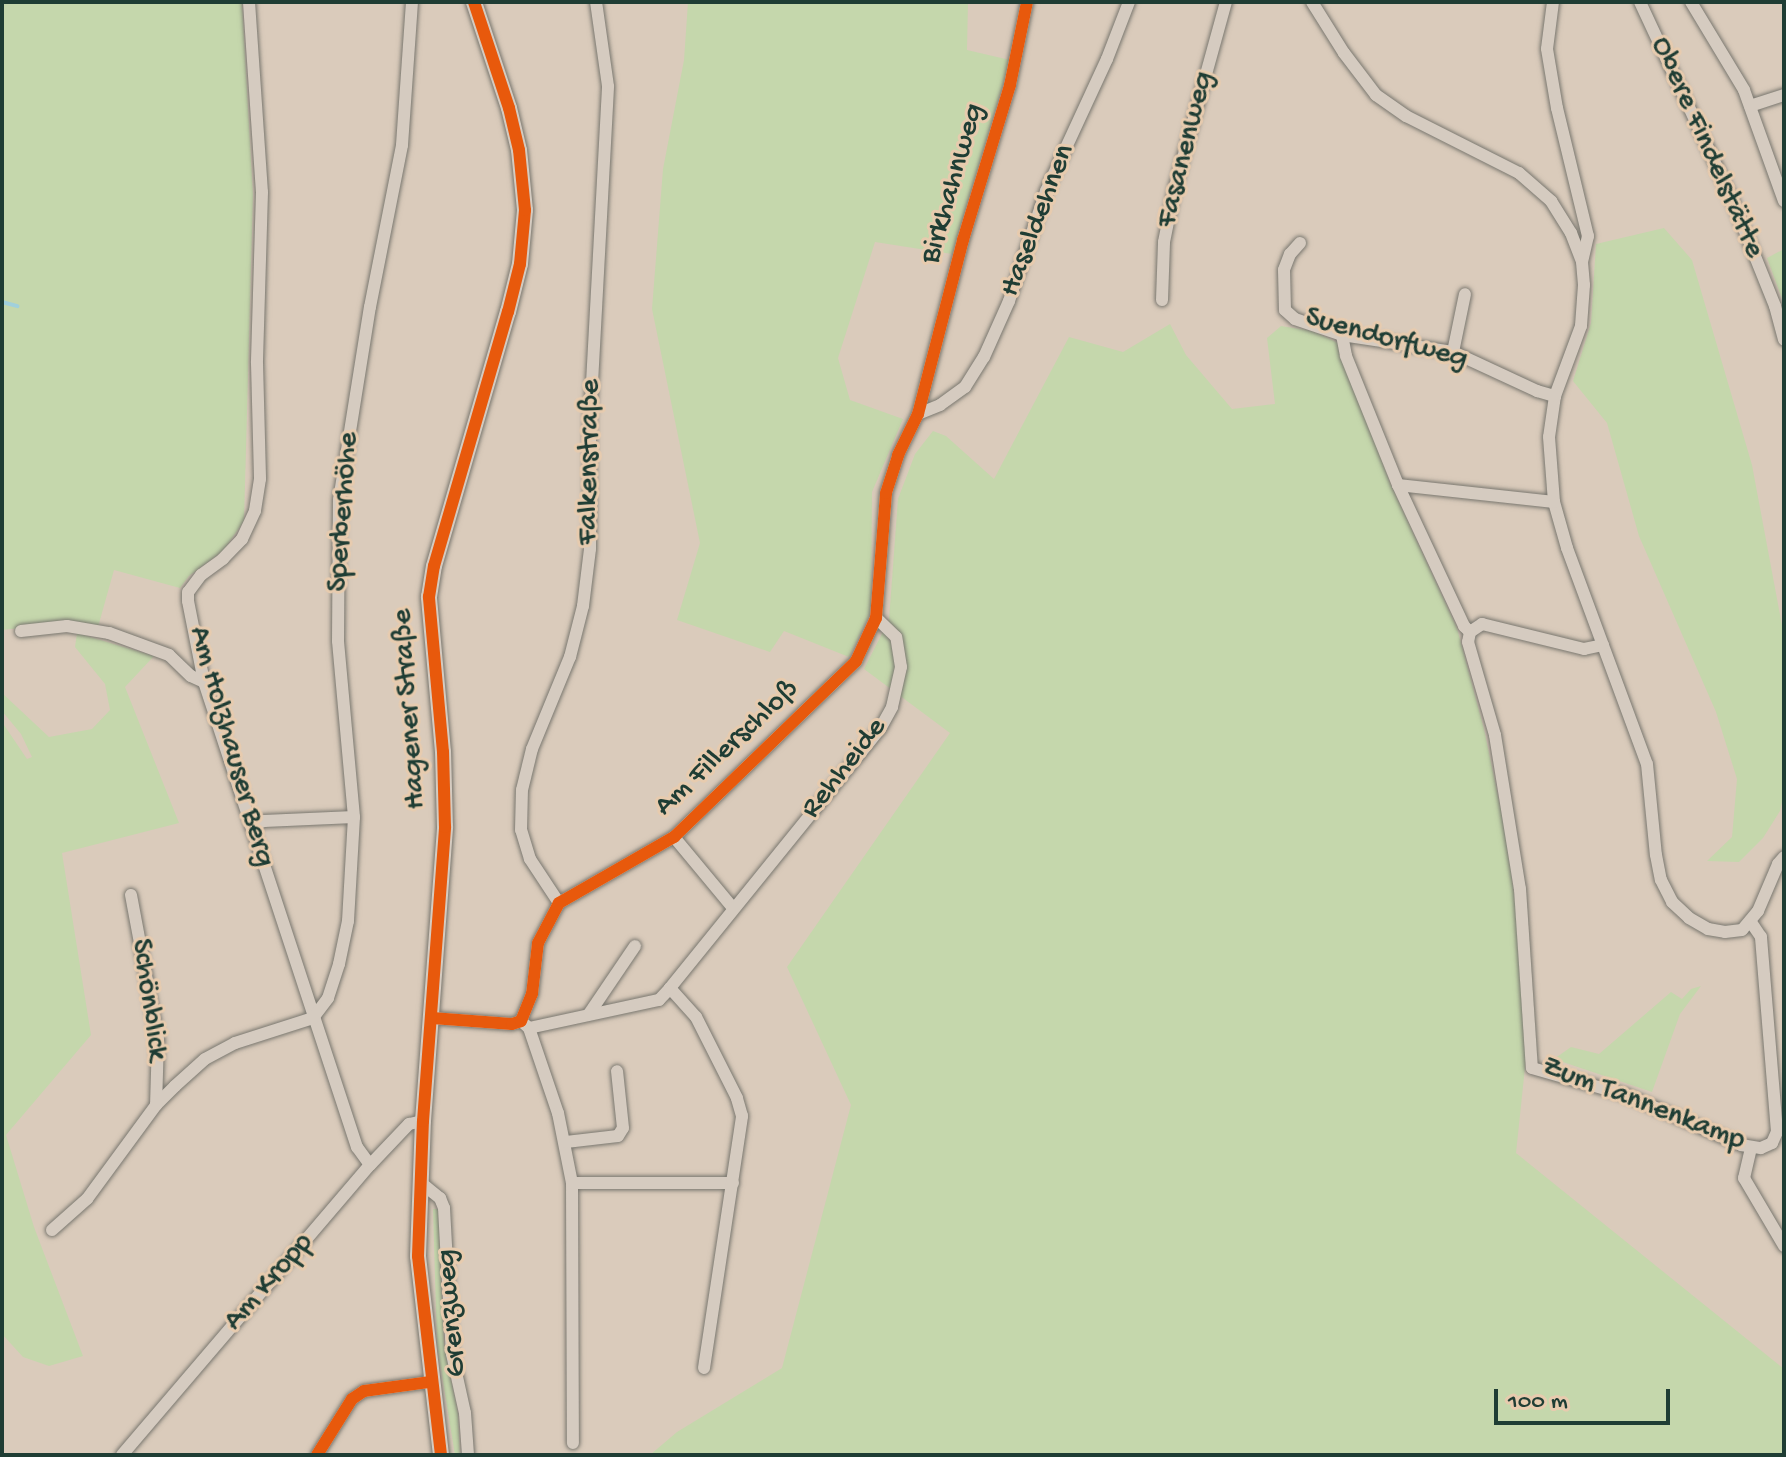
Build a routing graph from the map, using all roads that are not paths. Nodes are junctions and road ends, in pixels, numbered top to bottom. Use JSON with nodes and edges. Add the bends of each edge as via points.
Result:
{"nodes":[{"id":1,"x":249,"y":2,"type":"edge"},
{"id":2,"x":412,"y":2,"type":"edge"},
{"id":3,"x":474,"y":2,"type":"edge"},
{"id":4,"x":596,"y":2,"type":"edge"},
{"id":5,"x":1027,"y":2,"type":"edge"},
{"id":6,"x":1129,"y":2,"type":"edge"},
{"id":7,"x":1226,"y":2,"type":"edge"},
{"id":8,"x":1312,"y":2,"type":"edge"},
{"id":9,"x":1553,"y":2,"type":"edge"},
{"id":10,"x":1640,"y":2,"type":"edge"},
{"id":11,"x":1691,"y":2,"type":"edge"},
{"id":12,"x":1784,"y":95,"type":"edge"},
{"id":13,"x":1750,"y":106,"type":"junction"},
{"id":14,"x":1784,"y":201,"type":"edge"},
{"id":15,"x":1300,"y":243,"type":"dead end"},
{"id":16,"x":1582,"y":262,"type":"junction"},
{"id":17,"x":1465,"y":294,"type":"dead end"},
{"id":18,"x":1162,"y":300,"type":"dead end"},
{"id":19,"x":1342,"y":335,"type":"junction"},
{"id":20,"x":1784,"y":340,"type":"edge"},
{"id":21,"x":1453,"y":352,"type":"junction"},
{"id":22,"x":925,"y":380,"type":"joint"},
{"id":23,"x":1555,"y":396,"type":"junction"},
{"id":24,"x":918,"y":414,"type":"junction"},
{"id":25,"x":1398,"y":485,"type":"junction"},
{"id":26,"x":1554,"y":502,"type":"junction"},
{"id":27,"x":876,"y":618,"type":"junction"},
{"id":28,"x":21,"y":631,"type":"dead end"},
{"id":29,"x":1470,"y":632,"type":"junction"},
{"id":30,"x":1603,"y":645,"type":"junction"},
{"id":31,"x":204,"y":682,"type":"junction"},
{"id":32,"x":354,"y":817,"type":"junction"},
{"id":33,"x":251,"y":826,"type":"junction"},
{"id":34,"x":674,"y":837,"type":"junction"},
{"id":35,"x":1784,"y":857,"type":"edge"},
{"id":36,"x":131,"y":895,"type":"dead end"},
{"id":37,"x":559,"y":903,"type":"junction"},
{"id":38,"x":733,"y":908,"type":"junction"},
{"id":39,"x":1751,"y":922,"type":"junction"},
{"id":40,"x":635,"y":946,"type":"dead end"},
{"id":41,"x":670,"y":988,"type":"junction"},
{"id":42,"x":589,"y":1014,"type":"junction"},
{"id":43,"x":313,"y":1018,"type":"junction"},
{"id":44,"x":432,"y":1018,"type":"junction"},
{"id":45,"x":525,"y":1024,"type":"junction"},
{"id":46,"x":617,"y":1071,"type":"dead end"},
{"id":47,"x":156,"y":1105,"type":"junction"},
{"id":48,"x":423,"y":1121,"type":"junction"},
{"id":49,"x":566,"y":1142,"type":"junction"},
{"id":50,"x":1751,"y":1148,"type":"junction"},
{"id":51,"x":370,"y":1165,"type":"junction"},
{"id":52,"x":420,"y":1182,"type":"junction"},
{"id":53,"x":572,"y":1183,"type":"junction"},
{"id":54,"x":733,"y":1183,"type":"junction"},
{"id":55,"x":52,"y":1230,"type":"dead end"},
{"id":56,"x":1784,"y":1246,"type":"edge"},
{"id":57,"x":704,"y":1368,"type":"dead end"},
{"id":58,"x":430,"y":1382,"type":"junction"},
{"id":59,"x":573,"y":1443,"type":"dead end"},
{"id":60,"x":122,"y":1455,"type":"edge"},
{"id":61,"x":317,"y":1455,"type":"edge"},
{"id":62,"x":441,"y":1455,"type":"edge"},
{"id":63,"x":468,"y":1455,"type":"edge"}],
"edges":[{"from":1,"to":31,"type":"street","name":"Am Holzhauser Berg","via":[[262,192],[260,479],[255,511],[242,539],[188,592]]},
{"from":2,"to":32,"type":"street","name":"Sperberhöhe","via":[[402,145],[339,500],[338,641]]},
{"from":3,"to":44,"type":"main road","name":"Hagener Straße","via":[[519,150],[524,225],[508,312],[429,597],[445,813]]},
{"from":4,"to":37,"type":"street","name":"Falkenstraße","via":[[608,86],[590,420],[590,549],[570,657],[532,749],[522,790],[521,830],[530,859]]},
{"from":5,"to":22,"type":"street","name":"Birkhahnweg","via":[[1010,85]]},
{"from":6,"to":24,"type":"street","name":"Haseldehnen","via":[[1046,191],[984,357],[965,387]]},
{"from":7,"to":18,"type":"street","name":"Fasanenweg","via":[[1175,187],[1164,242]]},
{"from":8,"to":16,"type":"street","via":[[1376,95],[1406,116],[1519,173],[1551,201]]},
{"from":9,"to":16,"type":"street","via":[[1547,49],[1588,236]]},
{"from":10,"to":20,"type":"street","name":"Obere Findelstätte","via":[[1732,199]]},
{"from":11,"to":13,"type":"street"},
{"from":12,"to":13,"type":"street"},
{"from":13,"to":14,"type":"street"},
{"from":15,"to":19,"type":"street","name":"Suendorfweg","via":[[1284,270],[1285,310],[1295,319]]},
{"from":16,"to":23,"type":"street","via":[[1581,326]]},
{"from":17,"to":21,"type":"street"},
{"from":19,"to":21,"type":"street","name":"Suendorfweg"},
{"from":19,"to":25,"type":"street","name":"Zum Tannenkamp"},
{"from":21,"to":23,"type":"street","name":"Suendorfweg"},
{"from":22,"to":24,"type":"street","name":"Am Fillerschloß"},
{"from":23,"to":26,"type":"street","via":[[1549,437]]},
{"from":24,"to":27,"type":"street","name":"Am Fillerschloß","via":[[886,493]]},
{"from":25,"to":26,"type":"street"},
{"from":25,"to":29,"type":"street","name":"Zum Tannenkamp"},
{"from":26,"to":30,"type":"street"},
{"from":27,"to":34,"type":"street","name":"Am Fillerschloß","via":[[856,661],[840,680]]},
{"from":27,"to":38,"type":"street","name":"Rehheide","via":[[896,637],[901,667],[892,707],[880,729]]},
{"from":28,"to":31,"type":"street","via":[[67,626],[109,633],[169,655]]},
{"from":29,"to":30,"type":"street","via":[[1482,624],[1584,649]]},
{"from":29,"to":50,"type":"street","name":"Zum Tannenkamp","via":[[1468,642],[1495,735],[1520,889],[1532,1068],[1626,1095]]},
{"from":30,"to":39,"type":"street","via":[[1647,764],[1656,855],[1672,902],[1708,929],[1742,930]]},
{"from":31,"to":33,"type":"street","name":"Am Holzhauser Berg"},
{"from":32,"to":33,"type":"street"},
{"from":32,"to":43,"type":"street","name":"Sperberhöhe","via":[[348,921],[328,998]]},
{"from":33,"to":43,"type":"street","name":"Am Holzhauser Berg"},
{"from":34,"to":37,"type":"street","name":"Am Fillerschloß"},
{"from":34,"to":38,"type":"street"},
{"from":35,"to":39,"type":"street"},
{"from":36,"to":47,"type":"street","name":"Schönblick","via":[[158,1039]]},
{"from":37,"to":45,"type":"street","via":[[538,943]]},
{"from":38,"to":41,"type":"street","name":"Rehheide"},
{"from":39,"to":50,"type":"street","name":"Zum Tannenkamp","via":[[1761,937],[1777,1132],[1772,1143]]},
{"from":40,"to":42,"type":"street"},
{"from":41,"to":42,"type":"street","name":"Rehheide","via":[[659,1000]]},
{"from":41,"to":54,"type":"street","via":[[696,1017],[737,1098],[742,1116]]},
{"from":42,"to":45,"type":"street","name":"Rehheide"},
{"from":43,"to":47,"type":"street","name":"Schönblick","via":[[235,1043],[205,1059]]},
{"from":43,"to":51,"type":"street","name":"Am Holzhauser Berg","via":[[357,1147]]},
{"from":44,"to":45,"type":"street"},
{"from":44,"to":48,"type":"main road","name":"Hagener Straße"},
{"from":45,"to":49,"type":"street"},
{"from":46,"to":49,"type":"street","via":[[623,1128],[618,1136]]},
{"from":47,"to":55,"type":"street","name":"Schönblick","via":[[87,1199]]},
{"from":48,"to":51,"type":"street","name":"Am Kropp","via":[[409,1124]]},
{"from":48,"to":52,"type":"main road","name":"Hagener Straße"},
{"from":49,"to":53,"type":"street"},
{"from":50,"to":56,"type":"street","via":[[1744,1178]]},
{"from":51,"to":60,"type":"street","name":"Am Kropp"},
{"from":52,"to":58,"type":"main road","name":"Hagener Straße","via":[[419,1289]]},
{"from":52,"to":63,"type":"street","name":"Grenzweg","via":[[444,1208],[452,1354]]},
{"from":53,"to":54,"type":"street"},
{"from":53,"to":59,"type":"street"},
{"from":54,"to":57,"type":"street"},
{"from":58,"to":61,"type":"street","via":[[364,1391],[352,1399]]},
{"from":58,"to":62,"type":"main road","name":"Hagener Straße"}]}
